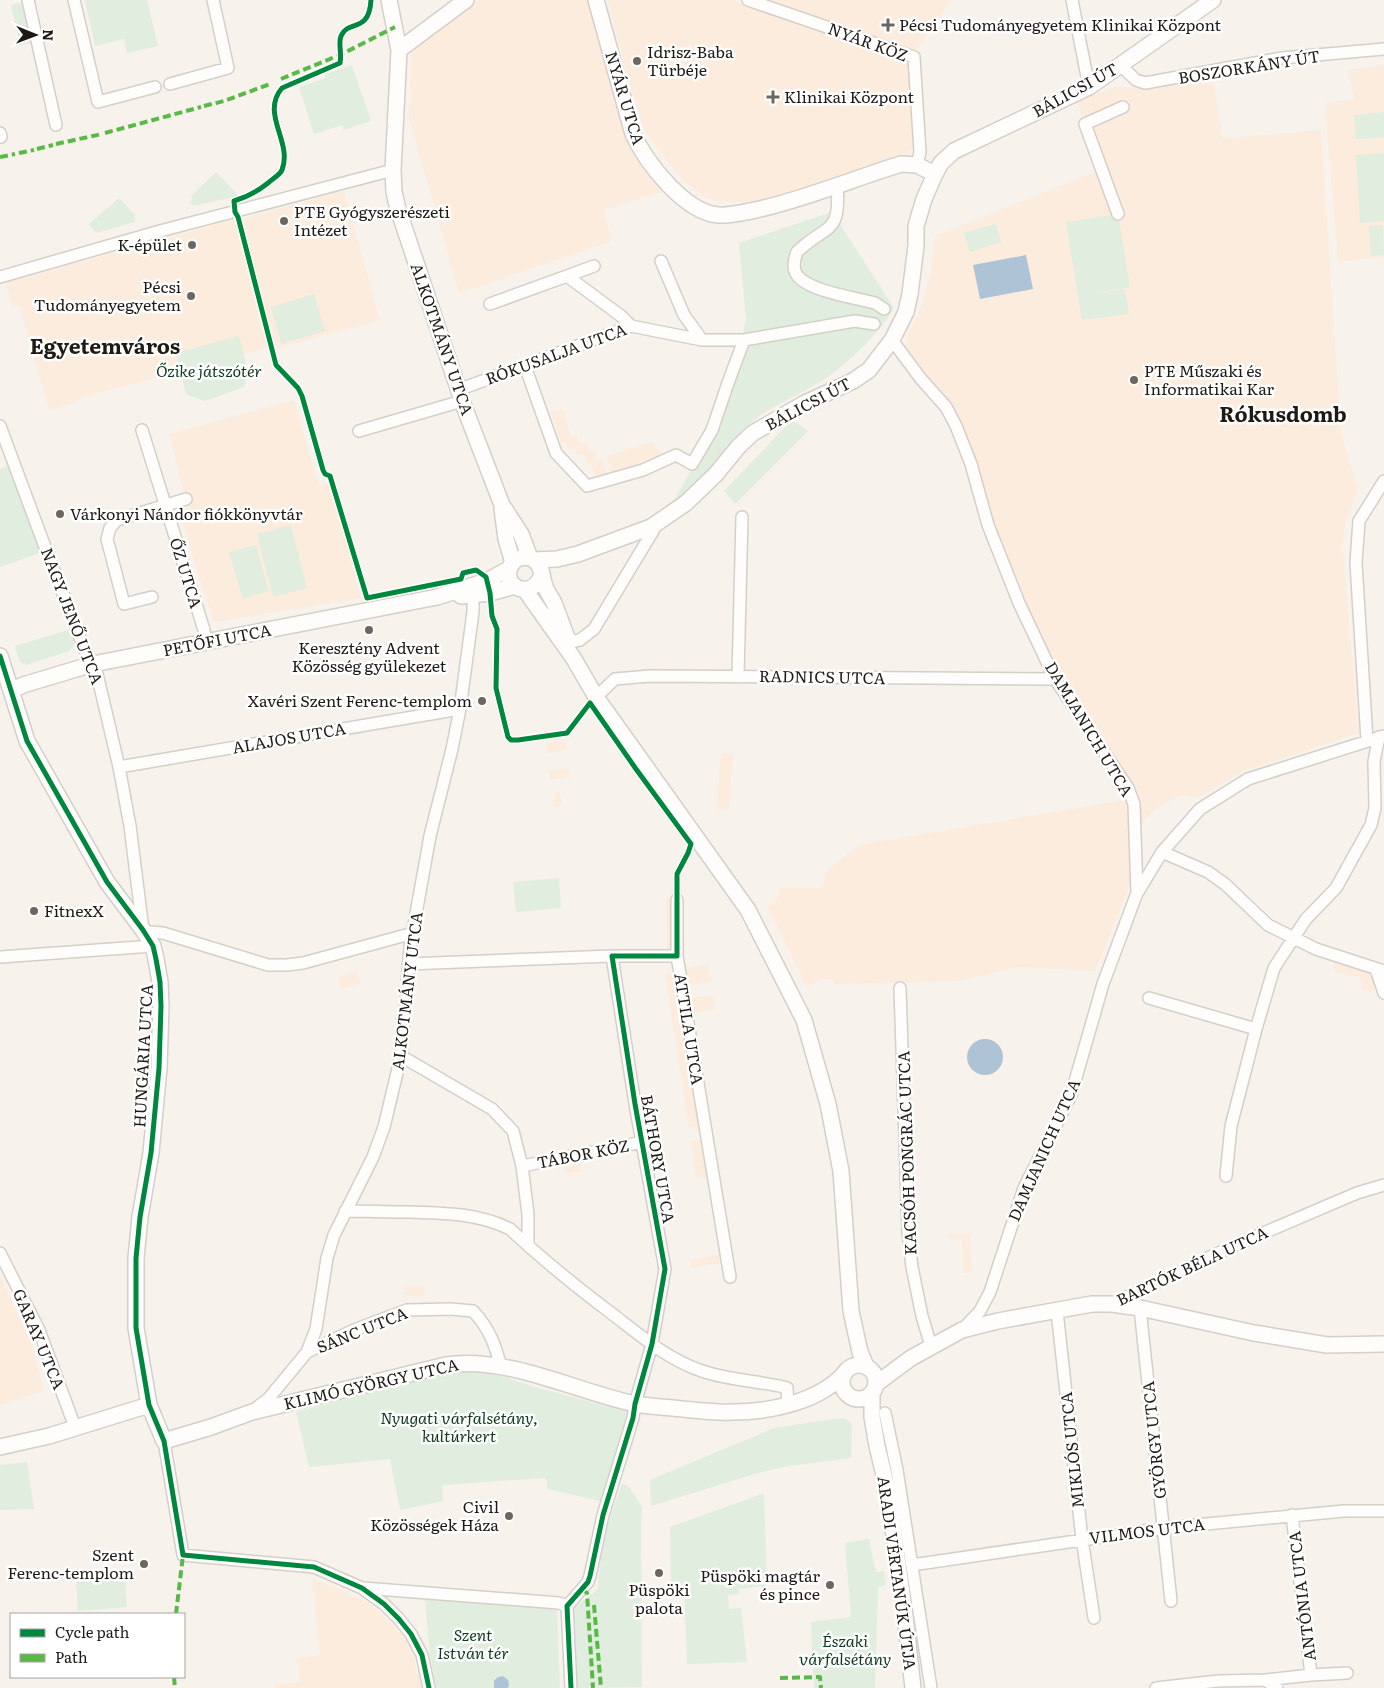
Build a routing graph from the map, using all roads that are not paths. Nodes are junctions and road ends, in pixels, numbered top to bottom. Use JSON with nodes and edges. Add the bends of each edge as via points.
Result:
{"nodes":[{"id":1,"x":28,"y":0,"type":"edge"},
{"id":2,"x":74,"y":0,"type":"edge"},
{"id":3,"x":213,"y":0,"type":"edge"},
{"id":4,"x":389,"y":0,"type":"edge"},
{"id":5,"x":466,"y":0,"type":"edge"},
{"id":6,"x":596,"y":0,"type":"edge"},
{"id":7,"x":748,"y":0,"type":"edge"},
{"id":8,"x":1072,"y":0,"type":"edge"},
{"id":9,"x":1214,"y":0,"type":"edge"},
{"id":10,"x":1384,"y":49,"type":"edge"},
{"id":11,"x":398,"y":50,"type":"junction"},
{"id":12,"x":1121,"y":66,"type":"junction"},
{"id":13,"x":170,"y":84,"type":"dead end"},
{"id":14,"x":155,"y":87,"type":"dead end"},
{"id":15,"x":1089,"y":87,"type":"junction"},
{"id":16,"x":1123,"y":107,"type":"dead end"},
{"id":17,"x":56,"y":126,"type":"dead end"},
{"id":18,"x":917,"y":165,"type":"junction"},
{"id":19,"x":393,"y":170,"type":"junction"},
{"id":20,"x":935,"y":174,"type":"junction"},
{"id":21,"x":837,"y":185,"type":"junction"},
{"id":22,"x":1118,"y":214,"type":"dead end"},
{"id":23,"x":661,"y":261,"type":"dead end"},
{"id":24,"x":594,"y":266,"type":"dead end"},
{"id":25,"x":567,"y":276,"type":"junction"},
{"id":26,"x":0,"y":277,"type":"edge"},
{"id":27,"x":490,"y":304,"type":"dead end"},
{"id":28,"x":884,"y":308,"type":"dead end"},
{"id":29,"x":874,"y":324,"type":"dead end"},
{"id":30,"x":631,"y":326,"type":"junction"},
{"id":31,"x":702,"y":340,"type":"junction"},
{"id":32,"x":744,"y":340,"type":"junction"},
{"id":33,"x":892,"y":340,"type":"junction"},
{"id":34,"x":525,"y":366,"type":"junction"},
{"id":35,"x":460,"y":396,"type":"junction"},
{"id":36,"x":0,"y":426,"type":"edge"},
{"id":37,"x":142,"y":430,"type":"dead end"},
{"id":38,"x":359,"y":430,"type":"dead end"},
{"id":39,"x":1384,"y":481,"type":"edge"},
{"id":40,"x":186,"y":499,"type":"dead end"},
{"id":41,"x":165,"y":505,"type":"junction"},
{"id":42,"x":502,"y":505,"type":"junction"},
{"id":43,"x":742,"y":517,"type":"dead end"},
{"id":44,"x":652,"y":532,"type":"dead end"},
{"id":45,"x":578,"y":554,"type":"junction"},
{"id":46,"x":532,"y":559,"type":"junction"},
{"id":47,"x":511,"y":566,"type":"junction"},
{"id":48,"x":541,"y":576,"type":"junction"},
{"id":49,"x":520,"y":588,"type":"junction"},
{"id":50,"x":473,"y":595,"type":"junction"},
{"id":51,"x":152,"y":597,"type":"dead end"},
{"id":52,"x":437,"y":597,"type":"junction"},
{"id":53,"x":206,"y":642,"type":"junction"},
{"id":54,"x":569,"y":642,"type":"junction"},
{"id":55,"x":0,"y":656,"type":"edge"},
{"id":56,"x":574,"y":659,"type":"junction"},
{"id":57,"x":93,"y":664,"type":"junction"},
{"id":58,"x":738,"y":675,"type":"junction"},
{"id":59,"x":1055,"y":679,"type":"junction"},
{"id":60,"x":5,"y":693,"type":"edge"},
{"id":61,"x":596,"y":697,"type":"junction"},
{"id":62,"x":460,"y":709,"type":"junction"},
{"id":63,"x":1382,"y":736,"type":"edge"},
{"id":64,"x":1367,"y":740,"type":"junction"},
{"id":65,"x":118,"y":767,"type":"junction"},
{"id":66,"x":1162,"y":852,"type":"junction"},
{"id":67,"x":1137,"y":893,"type":"junction"},
{"id":68,"x":677,"y":900,"type":"dead end"},
{"id":69,"x":143,"y":930,"type":"junction"},
{"id":70,"x":412,"y":936,"type":"junction"},
{"id":71,"x":1292,"y":938,"type":"junction"},
{"id":72,"x":152,"y":946,"type":"junction"},
{"id":73,"x":612,"y":956,"type":"junction"},
{"id":74,"x":677,"y":956,"type":"junction"},
{"id":75,"x":0,"y":957,"type":"edge"},
{"id":76,"x":408,"y":964,"type":"junction"},
{"id":77,"x":1380,"y":970,"type":"edge"},
{"id":78,"x":900,"y":988,"type":"dead end"},
{"id":79,"x":1384,"y":993,"type":"edge"},
{"id":80,"x":1148,"y":998,"type":"dead end"},
{"id":81,"x":1256,"y":1029,"type":"junction"},
{"id":82,"x":400,"y":1056,"type":"junction"},
{"id":83,"x":643,"y":1142,"type":"junction"},
{"id":84,"x":522,"y":1166,"type":"junction"},
{"id":85,"x":1226,"y":1176,"type":"dead end"},
{"id":86,"x":1384,"y":1185,"type":"edge"},
{"id":87,"x":346,"y":1211,"type":"junction"},
{"id":88,"x":528,"y":1245,"type":"junction"},
{"id":89,"x":2,"y":1260,"type":"edge"},
{"id":90,"x":730,"y":1277,"type":"dead end"},
{"id":91,"x":1112,"y":1304,"type":"junction"},
{"id":92,"x":1140,"y":1308,"type":"junction"},
{"id":93,"x":1056,"y":1310,"type":"junction"},
{"id":94,"x":851,"y":1311,"type":"junction"},
{"id":95,"x":962,"y":1330,"type":"junction"},
{"id":96,"x":652,"y":1344,"type":"junction"},
{"id":97,"x":1384,"y":1344,"type":"edge"},
{"id":98,"x":931,"y":1346,"type":"junction"},
{"id":99,"x":307,"y":1352,"type":"junction"},
{"id":100,"x":911,"y":1358,"type":"junction"},
{"id":101,"x":501,"y":1368,"type":"junction"},
{"id":102,"x":868,"y":1368,"type":"junction"},
{"id":103,"x":845,"y":1372,"type":"junction"},
{"id":104,"x":874,"y":1389,"type":"junction"},
{"id":105,"x":851,"y":1398,"type":"junction"},
{"id":106,"x":804,"y":1399,"type":"junction"},
{"id":107,"x":635,"y":1404,"type":"junction"},
{"id":108,"x":788,"y":1404,"type":"junction"},
{"id":109,"x":149,"y":1405,"type":"junction"},
{"id":110,"x":252,"y":1412,"type":"junction"},
{"id":111,"x":884,"y":1413,"type":"dead end"},
{"id":112,"x":75,"y":1427,"type":"junction"},
{"id":113,"x":164,"y":1441,"type":"junction"},
{"id":114,"x":0,"y":1447,"type":"edge"},
{"id":115,"x":879,"y":1452,"type":"junction"},
{"id":116,"x":897,"y":1470,"type":"junction"},
{"id":117,"x":1384,"y":1511,"type":"edge"},
{"id":118,"x":1292,"y":1515,"type":"junction"},
{"id":119,"x":1164,"y":1528,"type":"junction"},
{"id":120,"x":1082,"y":1539,"type":"junction"},
{"id":121,"x":912,"y":1565,"type":"junction"},
{"id":122,"x":362,"y":1588,"type":"junction"},
{"id":123,"x":1171,"y":1601,"type":"dead end"},
{"id":124,"x":567,"y":1606,"type":"junction"},
{"id":125,"x":1094,"y":1618,"type":"dead end"},
{"id":126,"x":1347,"y":1673,"type":"dead end"},
{"id":127,"x":1311,"y":1675,"type":"junction"},
{"id":128,"x":1295,"y":1677,"type":"junction"},
{"id":129,"x":1264,"y":1680,"type":"junction"},
{"id":130,"x":1218,"y":1684,"type":"edge"},
{"id":131,"x":429,"y":1688,"type":"edge"},
{"id":132,"x":571,"y":1688,"type":"edge"},
{"id":133,"x":913,"y":1688,"type":"edge"},
{"id":134,"x":931,"y":1688,"type":"edge"},
{"id":135,"x":1156,"y":1688,"type":"edge"},
{"id":136,"x":1277,"y":1688,"type":"edge"},
{"id":137,"x":1284,"y":1688,"type":"edge"}],
"edges":[{"from":1,"to":17,"type":"street"},
{"from":2,"to":14,"type":"street","via":[[98,102]]},
{"from":3,"to":13,"type":"street","via":[[228,68]]},
{"from":4,"to":11,"type":"street","name":"ALKOTMÁNY UTCA"},
{"from":5,"to":11,"type":"street"},
{"from":6,"to":21,"type":"street","name":"NYÁR UTCA","via":[[640,150],[689,202],[713,214],[731,215],[781,204]]},
{"from":7,"to":18,"type":"street","name":"NYÁR KÖZ","via":[[914,57],[920,152]]},
{"from":8,"to":15,"type":"street"},
{"from":9,"to":12,"type":"street","name":"BÁLICSI ÚT"},
{"from":10,"to":12,"type":"street","name":"BOSZORKÁNY ÚT","via":[[1282,58],[1145,83],[1136,80]]},
{"from":11,"to":19,"type":"street","name":"ALKOTMÁNY UTCA"},
{"from":12,"to":15,"type":"street","name":"BÁLICSI ÚT"},
{"from":15,"to":20,"type":"street","name":"BÁLICSI ÚT","via":[[954,151]]},
{"from":16,"to":22,"type":"street","via":[[1085,124]]},
{"from":18,"to":20,"type":"street"},
{"from":18,"to":21,"type":"street","via":[[901,164]]},
{"from":19,"to":26,"type":"street"},
{"from":19,"to":35,"type":"street","name":"ALKOTMÁNY UTCA","via":[[398,209]]},
{"from":20,"to":33,"type":"street","name":"BÁLICSI ÚT","via":[[916,226],[906,312]]},
{"from":21,"to":28,"type":"street","via":[[837,215],[830,228],[797,252],[794,269],[798,277],[811,285]]},
{"from":23,"to":31,"type":"street","via":[[684,315]]},
{"from":24,"to":25,"type":"street"},
{"from":25,"to":27,"type":"street"},
{"from":25,"to":30,"type":"street"},
{"from":29,"to":32,"type":"street","name":"RÓKUSALJA UTCA","via":[[854,322]]},
{"from":30,"to":31,"type":"street","name":"RÓKUSALJA UTCA"},
{"from":30,"to":34,"type":"street","name":"RÓKUSALJA UTCA"},
{"from":31,"to":32,"type":"street","name":"RÓKUSALJA UTCA"},
{"from":32,"to":34,"type":"street","via":[[712,430],[692,464],[676,455],[642,470],[586,486],[556,453]]},
{"from":33,"to":45,"type":"street","name":"BÁLICSI ÚT","via":[[868,370],[853,381],[803,404],[754,433],[699,491],[671,515],[639,532]]},
{"from":33,"to":59,"type":"street","name":"DAMJANICH UTCA","via":[[946,407],[956,426],[971,464],[988,525]]},
{"from":34,"to":35,"type":"street","name":"RÓKUSALJA UTCA","via":[[474,383]]},
{"from":35,"to":38,"type":"street","name":"RÓKUSALJA UTCA"},
{"from":35,"to":42,"type":"street","name":"ALKOTMÁNY UTCA"},
{"from":36,"to":57,"type":"street","name":"NAGY JENŐ UTCA"},
{"from":37,"to":41,"type":"street","name":"ŐZ UTCA"},
{"from":39,"to":64,"type":"street","via":[[1359,521],[1356,563]]},
{"from":40,"to":41,"type":"street"},
{"from":41,"to":51,"type":"street","via":[[117,520],[107,539],[124,604]]},
{"from":41,"to":53,"type":"street","name":"ŐZ UTCA"},
{"from":42,"to":46,"type":"street","name":"ALKOTMÁNY UTCA","via":[[521,534]]},
{"from":42,"to":47,"type":"street","name":"ALKOTMÁNY UTCA"},
{"from":43,"to":58,"type":"street"},
{"from":44,"to":54,"type":"street","via":[[594,629],[580,640]]},
{"from":45,"to":46,"type":"street","name":"BÁLICSI ÚT","via":[[557,559]]},
{"from":45,"to":48,"type":"street","name":"BÁLICSI ÚT"},
{"from":46,"to":47,"type":"street","via":[[521,558]]},
{"from":46,"to":48,"type":"street","via":[[540,567]]},
{"from":47,"to":49,"type":"street","via":[[509,576]]},
{"from":47,"to":52,"type":"street","name":"PETŐFI UTCA","via":[[486,581]]},
{"from":48,"to":49,"type":"street","via":[[535,586]]},
{"from":48,"to":54,"type":"street"},
{"from":49,"to":50,"type":"street","name":"PETŐFI UTCA"},
{"from":49,"to":56,"type":"street"},
{"from":50,"to":52,"type":"street","name":"PETŐFI UTCA"},
{"from":50,"to":62,"type":"street","name":"ALKOTMÁNY UTCA"},
{"from":52,"to":53,"type":"street","name":"PETŐFI UTCA"},
{"from":53,"to":57,"type":"street","name":"PETŐFI UTCA"},
{"from":54,"to":56,"type":"street"},
{"from":55,"to":60,"type":"street","name":"HUNGÁRIA UTCA"},
{"from":56,"to":61,"type":"street"},
{"from":57,"to":60,"type":"street","name":"PETŐFI UTCA"},
{"from":57,"to":65,"type":"street","name":"NAGY JENŐ UTCA"},
{"from":58,"to":59,"type":"street","name":"RADNICS UTCA"},
{"from":58,"to":61,"type":"street","name":"RADNICS UTCA","via":[[615,679]]},
{"from":59,"to":67,"type":"street","name":"DAMJANICH UTCA","via":[[1128,788],[1134,804]]},
{"from":60,"to":69,"type":"street","name":"HUNGÁRIA UTCA","via":[[27,741],[107,882]]},
{"from":61,"to":94,"type":"street","via":[[748,910],[804,1020],[828,1104],[841,1171]]},
{"from":62,"to":65,"type":"street","name":"ALAJOS UTCA"},
{"from":62,"to":70,"type":"street","name":"ALKOTMÁNY UTCA","via":[[430,836]]},
{"from":63,"to":64,"type":"street"},
{"from":63,"to":71,"type":"street","via":[[1374,761],[1375,808],[1371,825],[1336,888]]},
{"from":64,"to":66,"type":"street","via":[[1248,779],[1200,809]]},
{"from":65,"to":69,"type":"street","name":"NAGY JENŐ UTCA","via":[[130,826]]},
{"from":66,"to":67,"type":"street"},
{"from":66,"to":71,"type":"street","via":[[1208,872],[1268,925]]},
{"from":67,"to":95,"type":"street","name":"DAMJANICH UTCA","via":[[1103,984],[1071,1095],[1024,1188],[990,1292],[980,1311]]},
{"from":68,"to":74,"type":"street"},
{"from":69,"to":70,"type":"street","via":[[163,933],[268,965],[302,963]]},
{"from":69,"to":72,"type":"street","name":"HUNGÁRIA UTCA"},
{"from":70,"to":76,"type":"street","name":"ALKOTMÁNY UTCA"},
{"from":71,"to":77,"type":"street"},
{"from":71,"to":81,"type":"street","via":[[1274,968]]},
{"from":72,"to":75,"type":"street"},
{"from":72,"to":109,"type":"street","name":"HUNGÁRIA UTCA","via":[[162,1006],[159,1068],[136,1258],[136,1328]]},
{"from":73,"to":74,"type":"street","name":"ATTILA UTCA"},
{"from":73,"to":76,"type":"street","name":"ATTILA UTCA"},
{"from":73,"to":83,"type":"street","name":"BÁTHORY UTCA"},
{"from":74,"to":90,"type":"street","name":"ATTILA UTCA"},
{"from":76,"to":82,"type":"street","name":"ALKOTMÁNY UTCA"},
{"from":77,"to":79,"type":"street"},
{"from":78,"to":98,"type":"street","name":"KACSÓH PONGRÁC UTCA","via":[[908,1232],[912,1267]]},
{"from":80,"to":81,"type":"street"},
{"from":81,"to":85,"type":"street","via":[[1232,1126]]},
{"from":82,"to":84,"type":"street","via":[[492,1109],[513,1131]]},
{"from":82,"to":87,"type":"street","name":"ALKOTMÁNY UTCA","via":[[384,1127]]},
{"from":83,"to":84,"type":"street","name":"TÁBOR KÖZ"},
{"from":83,"to":96,"type":"street","name":"BÁTHORY UTCA","via":[[665,1269]]},
{"from":84,"to":88,"type":"street"},
{"from":86,"to":91,"type":"street","name":"BARTÓK BÉLA UTCA","via":[[1357,1193],[1233,1246]]},
{"from":87,"to":88,"type":"street","via":[[449,1213],[486,1218],[510,1228]]},
{"from":87,"to":99,"type":"street","name":"ALKOTMÁNY UTCA","via":[[327,1258],[316,1329]]},
{"from":88,"to":96,"type":"street"},
{"from":89,"to":112,"type":"street","name":"GARAY UTCA","via":[[39,1330]]},
{"from":91,"to":92,"type":"street"},
{"from":91,"to":93,"type":"street","name":"BARTÓK BÉLA UTCA"},
{"from":92,"to":97,"type":"street","via":[[1235,1330],[1326,1344]]},
{"from":92,"to":119,"type":"street","name":"GYÖRGY UTCA"},
{"from":93,"to":95,"type":"street","name":"BARTÓK BÉLA UTCA"},
{"from":93,"to":120,"type":"street","name":"MIKLÓS UTCA"},
{"from":94,"to":102,"type":"street","via":[[860,1352]]},
{"from":94,"to":103,"type":"street"},
{"from":95,"to":98,"type":"street","name":"BARTÓK BÉLA UTCA"},
{"from":96,"to":107,"type":"street","name":"BÁTHORY UTCA"},
{"from":96,"to":108,"type":"street","via":[[702,1371],[787,1388]]},
{"from":98,"to":100,"type":"street","name":"BARTÓK BÉLA UTCA"},
{"from":99,"to":101,"type":"street","name":"SÁNC UTCA","via":[[407,1310],[451,1309],[473,1311],[480,1318],[497,1351]]},
{"from":99,"to":110,"type":"street","name":"ALKOTMÁNY UTCA","via":[[269,1398]]},
{"from":100,"to":102,"type":"street","name":"BARTÓK BÉLA UTCA"},
{"from":100,"to":104,"type":"street","name":"BARTÓK BÉLA UTCA"},
{"from":101,"to":107,"type":"street","name":"KLIMÓ GYÖRGY UTCA","via":[[542,1376]]},
{"from":101,"to":110,"type":"street","name":"KLIMÓ GYÖRGY UTCA","via":[[482,1364],[446,1365]]},
{"from":102,"to":103,"type":"street","via":[[856,1365]]},
{"from":102,"to":104,"type":"street","via":[[876,1379]]},
{"from":103,"to":105,"type":"street","via":[[842,1385]]},
{"from":103,"to":106,"type":"street","via":[[833,1386]]},
{"from":104,"to":105,"type":"street","via":[[863,1399]]},
{"from":104,"to":115,"type":"street","name":"ARADI VÉRTANÚK ÚTJA","via":[[872,1417]]},
{"from":105,"to":106,"type":"street"},
{"from":105,"to":115,"type":"street","name":"ARADI VÉRTANÚK ÚTJA"},
{"from":106,"to":108,"type":"street","name":"KLIMÓ GYÖRGY UTCA"},
{"from":107,"to":108,"type":"street","name":"KLIMÓ GYÖRGY UTCA","via":[[733,1412]]},
{"from":107,"to":124,"type":"street","name":"BÁTHORY UTCA","via":[[603,1515],[588,1582]]},
{"from":109,"to":112,"type":"street"},
{"from":109,"to":113,"type":"street","name":"HUNGÁRIA UTCA"},
{"from":110,"to":113,"type":"street","name":"ALKOTMÁNY UTCA"},
{"from":111,"to":116,"type":"street","name":"ARADI VÉRTANÚK ÚTJA"},
{"from":112,"to":114,"type":"street"},
{"from":113,"to":122,"type":"street","via":[[183,1555],[314,1567]]},
{"from":115,"to":116,"type":"street","name":"ARADI VÉRTANÚK ÚTJA"},
{"from":115,"to":133,"type":"street","name":"ARADI VÉRTANÚK ÚTJA","via":[[888,1492]]},
{"from":116,"to":121,"type":"street","name":"ARADI VÉRTANÚK ÚTJA"},
{"from":117,"to":118,"type":"street","name":"VILMOS UTCA","via":[[1344,1510]]},
{"from":118,"to":119,"type":"street","name":"VILMOS UTCA"},
{"from":118,"to":127,"type":"street","name":"ANTÓNIA UTCA"},
{"from":119,"to":120,"type":"street","name":"VILMOS UTCA"},
{"from":119,"to":123,"type":"street","name":"GYÖRGY UTCA"},
{"from":120,"to":121,"type":"street","name":"VILMOS UTCA"},
{"from":120,"to":125,"type":"street","name":"MIKLÓS UTCA"},
{"from":121,"to":134,"type":"street","name":"ARADI VÉRTANÚK ÚTJA"},
{"from":122,"to":124,"type":"street"},
{"from":122,"to":131,"type":"street","via":[[384,1604],[412,1634],[422,1655]]},
{"from":124,"to":132,"type":"street"},
{"from":126,"to":127,"type":"street"},
{"from":127,"to":128,"type":"street","name":"ANTÓNIA UTCA"},
{"from":128,"to":129,"type":"street","name":"ANTÓNIA UTCA"},
{"from":128,"to":137,"type":"street"},
{"from":129,"to":130,"type":"street","name":"ANTÓNIA UTCA"},
{"from":129,"to":136,"type":"street"},
{"from":130,"to":135,"type":"street","name":"ANTÓNIA UTCA"}]}
